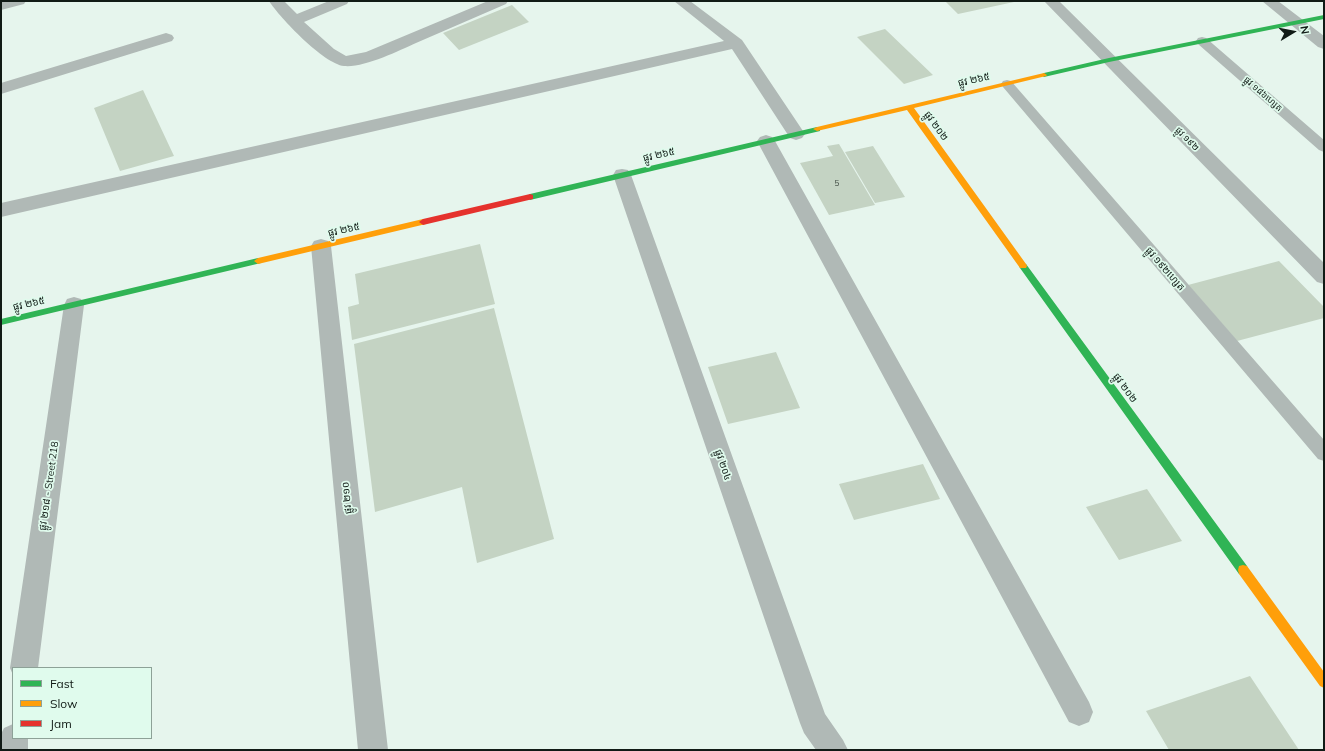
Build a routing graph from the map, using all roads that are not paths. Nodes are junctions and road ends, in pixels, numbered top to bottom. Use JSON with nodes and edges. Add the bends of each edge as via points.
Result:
{"nodes":[{"id":1,"x":19,"y":1,"type":"edge"},
{"id":2,"x":276,"y":1,"type":"edge"},
{"id":3,"x":342,"y":1,"type":"edge"},
{"id":4,"x":501,"y":1,"type":"edge"},
{"id":5,"x":681,"y":1,"type":"edge"},
{"id":6,"x":1051,"y":1,"type":"edge"},
{"id":7,"x":1269,"y":1,"type":"edge"},
{"id":8,"x":1,"y":6,"type":"edge"},
{"id":9,"x":1324,"y":17,"type":"edge"},
{"id":10,"x":295,"y":20,"type":"junction"},
{"id":11,"x":1296,"y":22,"type":"junction"},
{"id":12,"x":166,"y":38,"type":"dead end"},
{"id":13,"x":1202,"y":41,"type":"junction"},
{"id":14,"x":736,"y":44,"type":"junction"},
{"id":15,"x":1324,"y":44,"type":"edge"},
{"id":16,"x":1109,"y":60,"type":"junction"},
{"id":17,"x":1007,"y":84,"type":"junction"},
{"id":18,"x":1,"y":89,"type":"edge"},
{"id":19,"x":909,"y":107,"type":"junction"},
{"id":20,"x":796,"y":134,"type":"junction"},
{"id":21,"x":766,"y":141,"type":"junction"},
{"id":22,"x":1324,"y":147,"type":"edge"},
{"id":23,"x":622,"y":175,"type":"junction"},
{"id":24,"x":1,"y":210,"type":"edge"},
{"id":25,"x":321,"y":246,"type":"junction"},
{"id":26,"x":1324,"y":276,"type":"edge"},
{"id":27,"x":74,"y":305,"type":"junction"},
{"id":28,"x":1,"y":322,"type":"edge"},
{"id":29,"x":1324,"y":453,"type":"edge"},
{"id":30,"x":24,"y":667,"type":"edge"},
{"id":31,"x":1324,"y":682,"type":"edge"},
{"id":32,"x":1079,"y":712,"type":"dead end"},
{"id":33,"x":14,"y":739,"type":"edge"},
{"id":34,"x":12,"y":750,"type":"edge"},
{"id":35,"x":373,"y":750,"type":"edge"},
{"id":36,"x":833,"y":750,"type":"edge"}],
"edges":[{"from":1,"to":8,"type":"street"},
{"from":2,"to":10,"type":"street"},
{"from":3,"to":10,"type":"street"},
{"from":4,"to":10,"type":"street","via":[[371,56],[351,61],[342,61],[329,54]]},
{"from":5,"to":14,"type":"street"},
{"from":6,"to":16,"type":"street","name":"ផ្លូវ ១៩២"},
{"from":7,"to":11,"type":"street"},
{"from":9,"to":11,"type":"street","name":"ផ្លូវ ២៦៥"},
{"from":11,"to":13,"type":"street","name":"ផ្លូវ ២៦៥"},
{"from":11,"to":15,"type":"street"},
{"from":12,"to":18,"type":"street"},
{"from":13,"to":16,"type":"street","name":"ផ្លូវ ២៦៥"},
{"from":13,"to":22,"type":"lane","name":"ផ្លូវ ១៨៦ហ្សេត"},
{"from":14,"to":20,"type":"street"},
{"from":14,"to":24,"type":"street"},
{"from":16,"to":17,"type":"street","name":"ផ្លូវ ២៦៥"},
{"from":16,"to":26,"type":"street","name":"ផ្លូវ ១៩២"},
{"from":17,"to":19,"type":"street","name":"ផ្លូវ ២៦៥"},
{"from":17,"to":29,"type":"lane","name":"ផ្លូវ ១៩២ហ្សេត"},
{"from":19,"to":20,"type":"street","name":"ផ្លូវ ២៦៥"},
{"from":19,"to":31,"type":"street","name":"ផ្លូវ ២០២"},
{"from":20,"to":21,"type":"street","name":"ផ្លូវ ២៦៥"},
{"from":21,"to":23,"type":"street","name":"ផ្លូវ ២៦៥"},
{"from":21,"to":32,"type":"street"},
{"from":23,"to":25,"type":"street","name":"ផ្លូវ ២៦៥"},
{"from":23,"to":36,"type":"street","name":"ផ្លូវ ២០៤","via":[[814,723]]},
{"from":25,"to":27,"type":"street","name":"ផ្លូវ ២៦៥"},
{"from":25,"to":35,"type":"street","name":"ផ្លូវ ២១០"},
{"from":27,"to":28,"type":"street","name":"ផ្លូវ ២៦៥"},
{"from":27,"to":30,"type":"street","name":"ផ្លូវ ២១៨ - Street 218"},
{"from":33,"to":34,"type":"street"}]}
